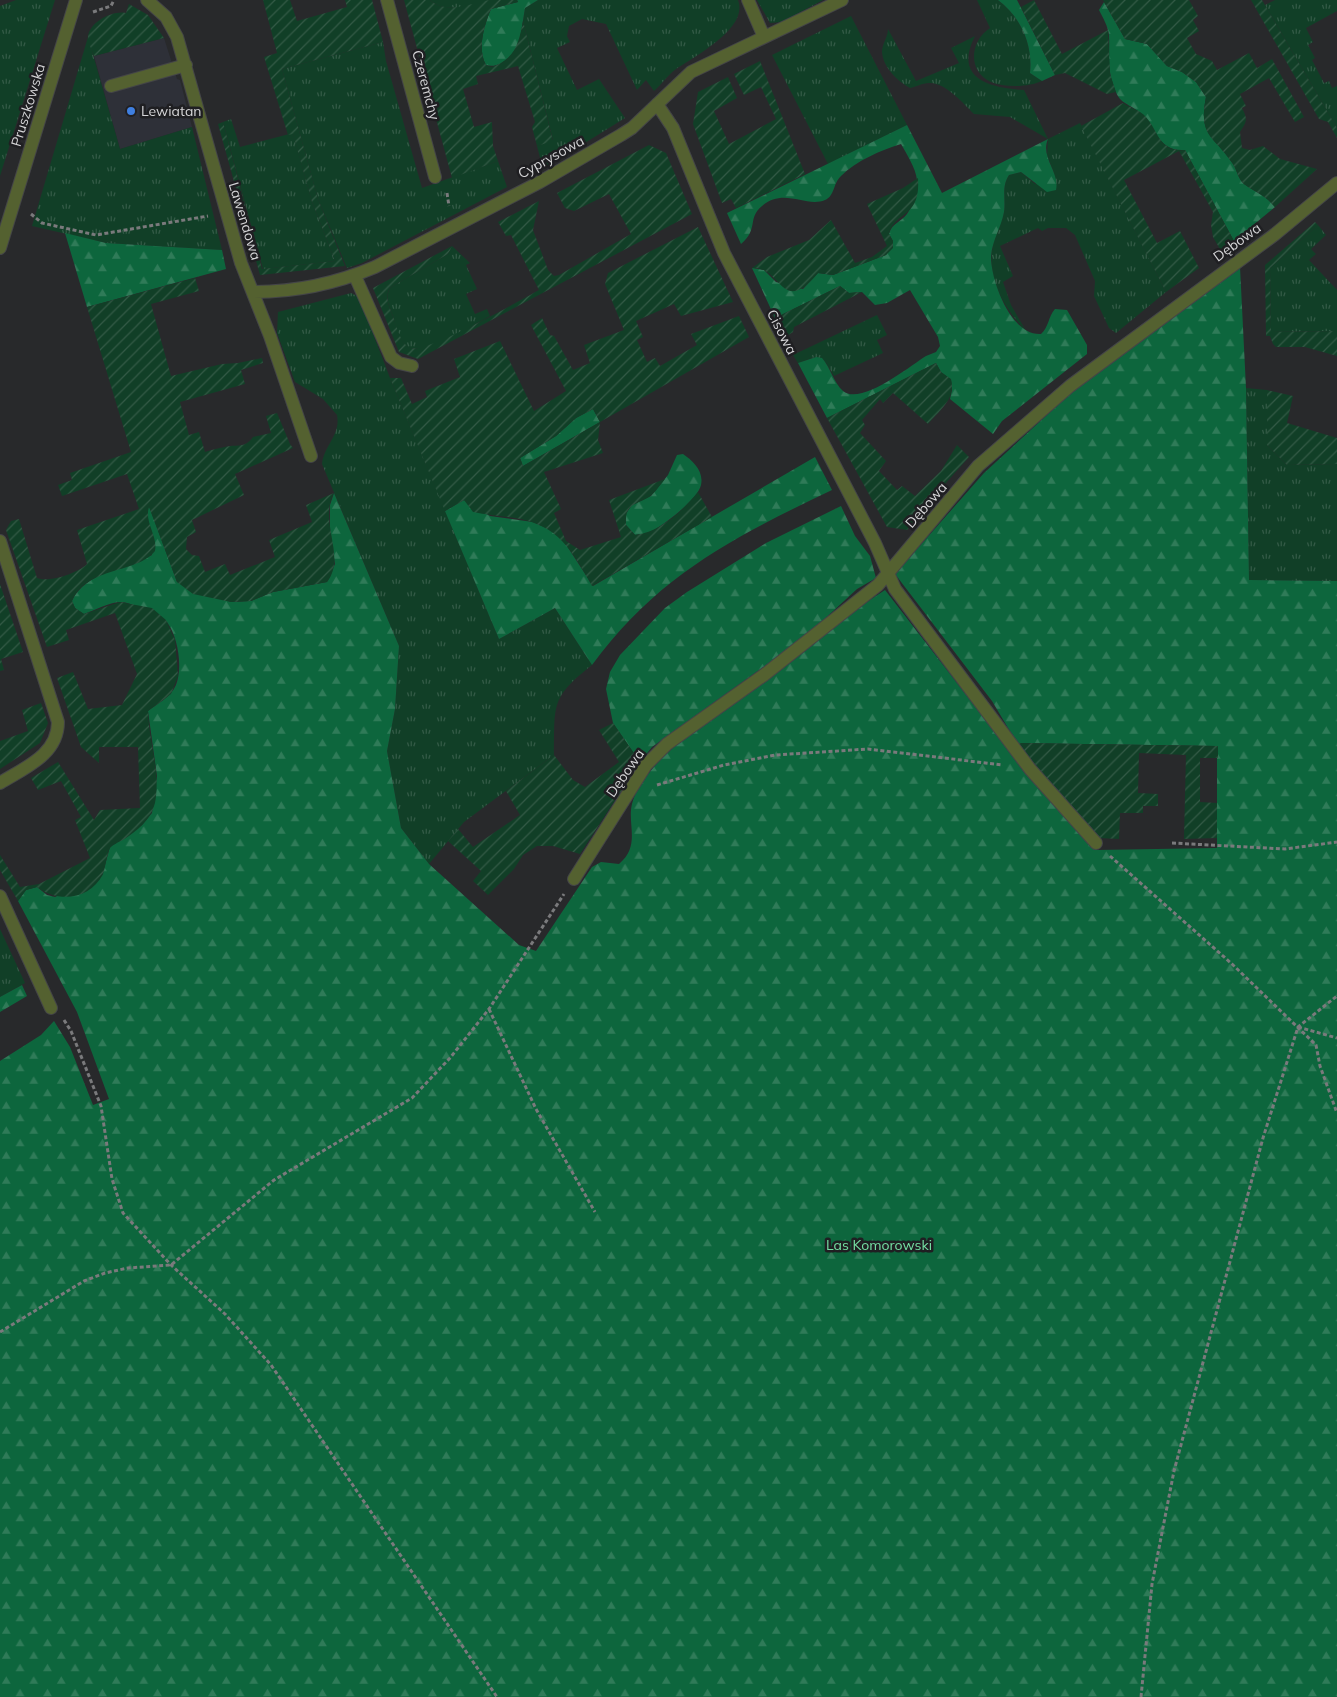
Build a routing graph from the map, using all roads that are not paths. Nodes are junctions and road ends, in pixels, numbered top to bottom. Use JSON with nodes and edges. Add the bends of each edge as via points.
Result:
{"nodes":[{"id":1,"x":76,"y":0,"type":"edge"},
{"id":2,"x":147,"y":0,"type":"edge"},
{"id":3,"x":387,"y":0,"type":"edge"},
{"id":4,"x":748,"y":0,"type":"edge"},
{"id":5,"x":842,"y":0,"type":"edge"},
{"id":6,"x":764,"y":37,"type":"junction"},
{"id":7,"x":186,"y":65,"type":"junction"},
{"id":8,"x":111,"y":86,"type":"dead end"},
{"id":9,"x":657,"y":104,"type":"junction"},
{"id":10,"x":435,"y":177,"type":"road end"},
{"id":11,"x":1337,"y":183,"type":"edge"},
{"id":12,"x":0,"y":248,"type":"edge"},
{"id":13,"x":355,"y":276,"type":"junction"},
{"id":14,"x":253,"y":292,"type":"junction"},
{"id":15,"x":412,"y":366,"type":"dead end"},
{"id":16,"x":312,"y":456,"type":"dead end"},
{"id":17,"x":0,"y":541,"type":"edge"},
{"id":18,"x":888,"y":571,"type":"junction"},
{"id":19,"x":0,"y":782,"type":"edge"},
{"id":20,"x":1096,"y":843,"type":"road end"},
{"id":21,"x":574,"y":879,"type":"road end"},
{"id":22,"x":0,"y":896,"type":"edge"},
{"id":23,"x":50,"y":1008,"type":"road end"}],
"edges":[{"from":1,"to":12,"type":"street","name":"Pruszkowska"},
{"from":2,"to":7,"type":"street","name":"Lawendowa","via":[[172,26]]},
{"from":3,"to":10,"type":"street","name":"Czeremchy"},
{"from":4,"to":6,"type":"street"},
{"from":5,"to":6,"type":"street","name":"Cyprysowa"},
{"from":6,"to":9,"type":"street","name":"Cyprysowa","via":[[692,72]]},
{"from":7,"to":8,"type":"street"},
{"from":7,"to":14,"type":"street","name":"Lawendowa","via":[[226,213]]},
{"from":9,"to":13,"type":"street","name":"Cyprysowa","via":[[621,135],[451,228]]},
{"from":9,"to":18,"type":"street","name":"Cisowa","via":[[673,128],[724,253]]},
{"from":11,"to":18,"type":"street","name":"Dębowa","via":[[1039,412],[978,466]]},
{"from":13,"to":14,"type":"street","name":"Cyprysowa","via":[[314,288]]},
{"from":13,"to":15,"type":"street","via":[[391,357]]},
{"from":14,"to":16,"type":"street","name":"Lawendowa"},
{"from":17,"to":19,"type":"street","via":[[58,728],[42,757]]},
{"from":18,"to":20,"type":"street","name":"Cisowa","via":[[895,589],[1030,769]]},
{"from":18,"to":21,"type":"street","name":"Dębowa","via":[[878,585],[809,640],[670,741],[646,765]]},
{"from":22,"to":23,"type":"street"}]}
